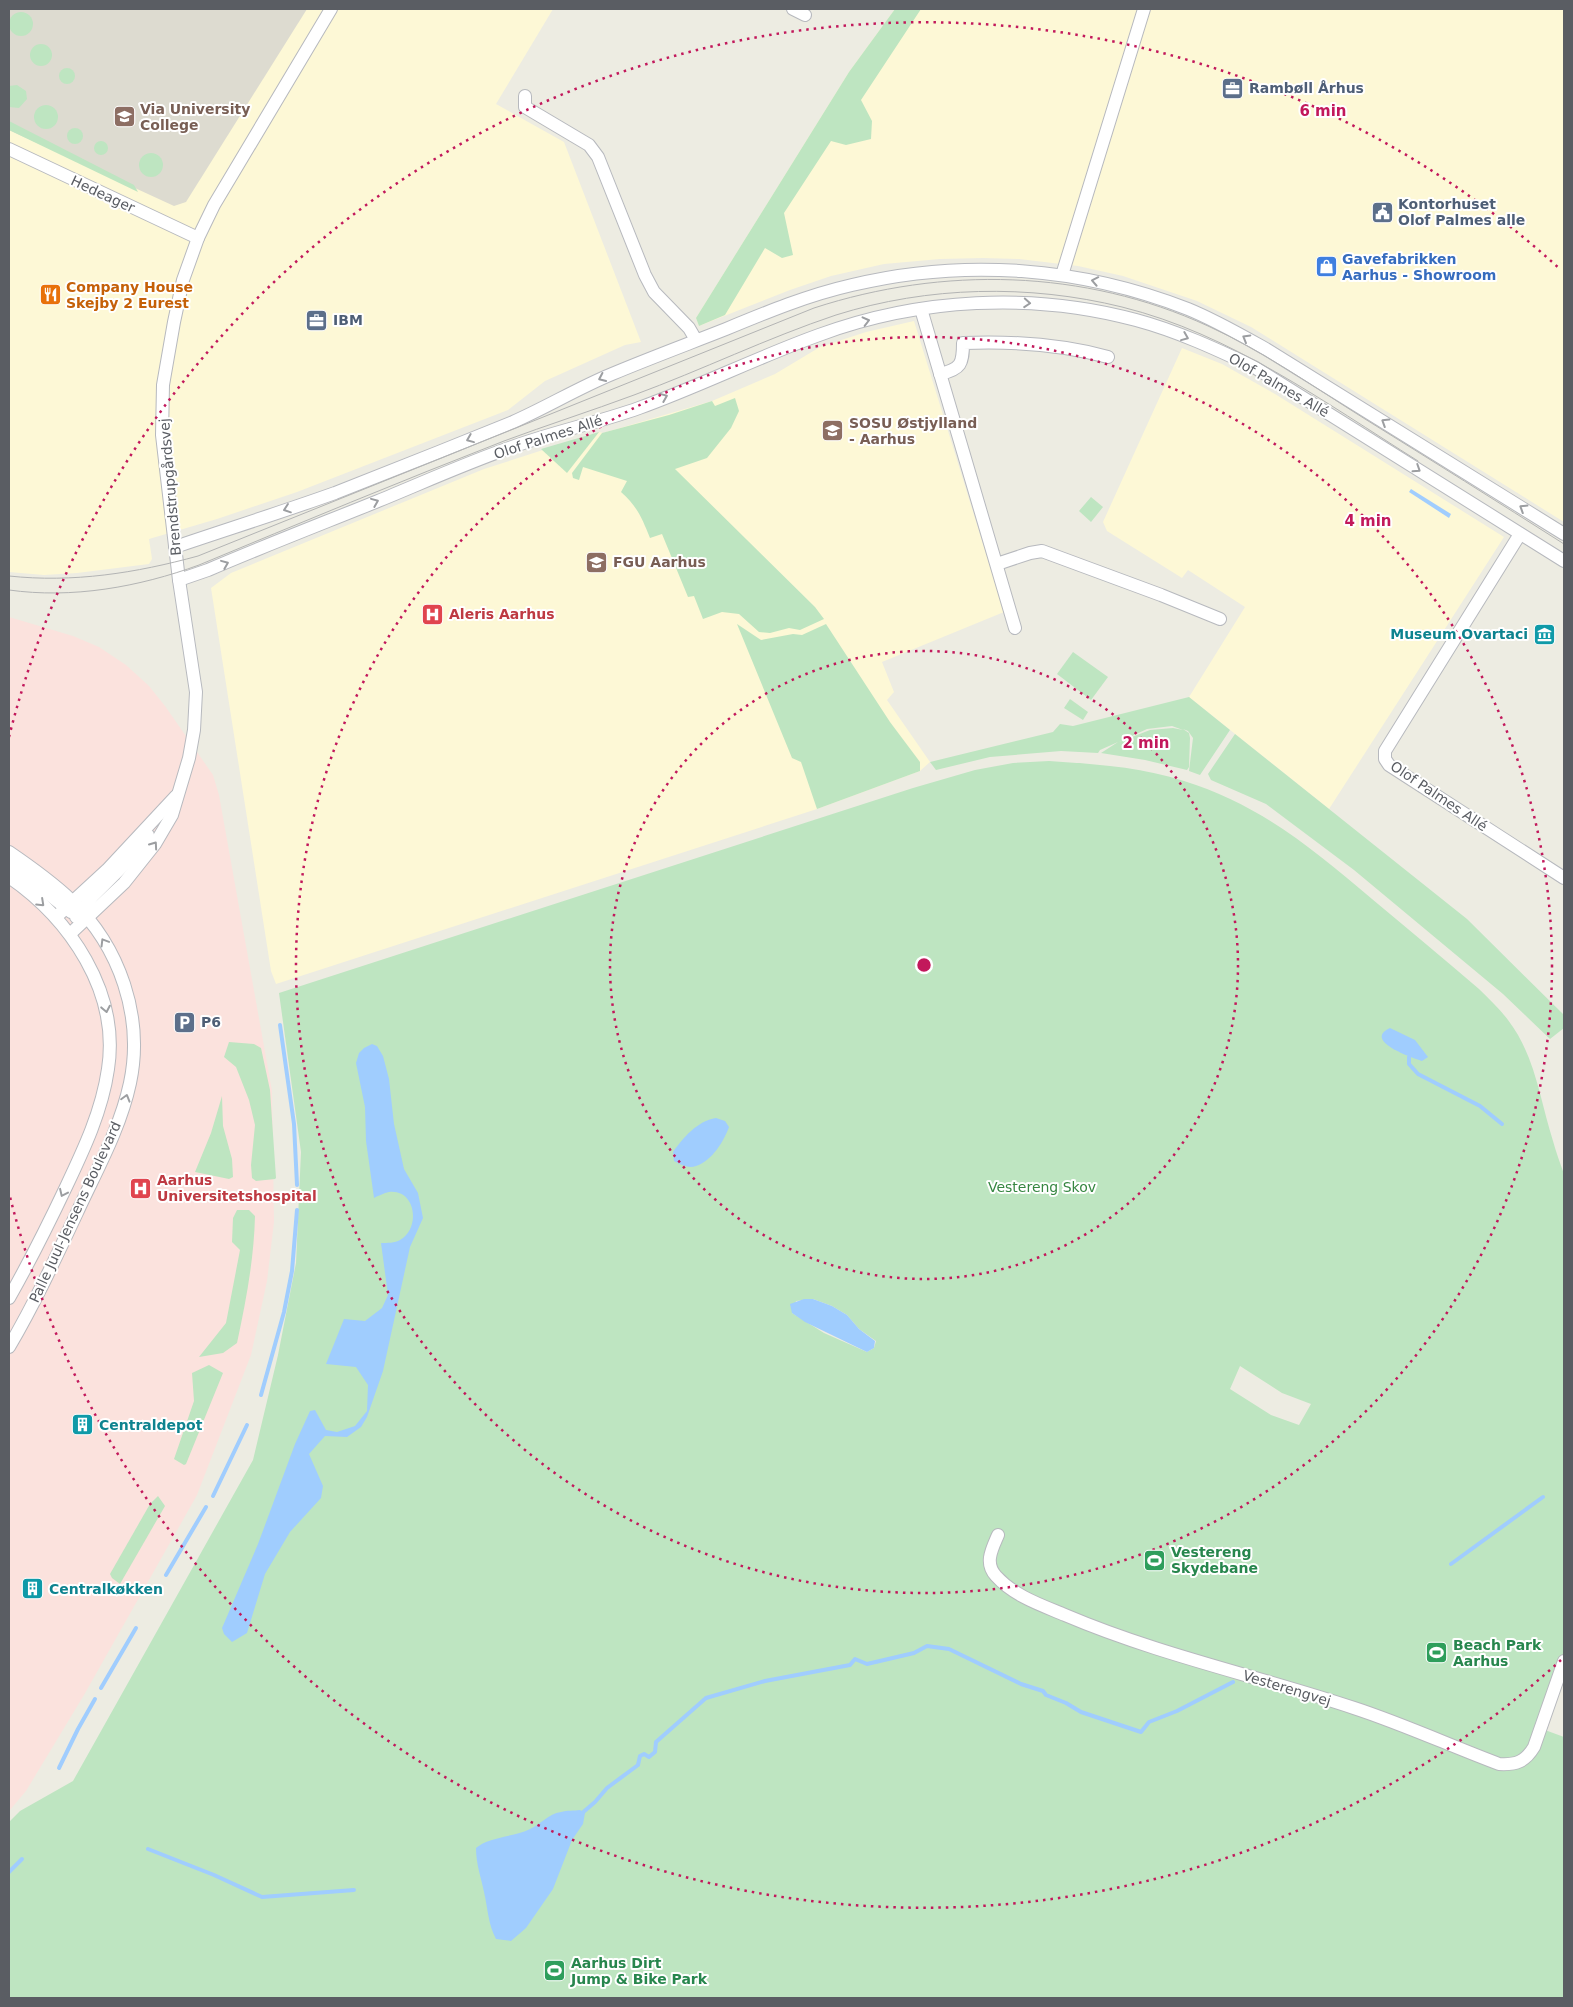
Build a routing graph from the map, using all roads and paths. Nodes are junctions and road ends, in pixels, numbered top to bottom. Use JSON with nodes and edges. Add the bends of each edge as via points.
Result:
{"nodes":[{"id":1,"x":331,"y":9,"type":"edge"},
{"id":2,"x":793,"y":9,"type":"edge"},
{"id":3,"x":1144,"y":9,"type":"edge"},
{"id":4,"x":805,"y":16,"type":"dead end"},
{"id":5,"x":525,"y":96,"type":"dead end"},
{"id":6,"x":9,"y":149,"type":"edge"},
{"id":7,"x":198,"y":238,"type":"junction"},
{"id":8,"x":1062,"y":275,"type":"junction"},
{"id":9,"x":921,"y":309,"type":"junction"},
{"id":10,"x":696,"y":340,"type":"junction"},
{"id":11,"x":1108,"y":357,"type":"dead end"},
{"id":12,"x":940,"y":374,"type":"junction"},
{"id":13,"x":1520,"y":534,"type":"junction"},
{"id":14,"x":1564,"y":534,"type":"edge"},
{"id":15,"x":175,"y":547,"type":"junction"},
{"id":16,"x":1564,"y":561,"type":"edge"},
{"id":17,"x":997,"y":564,"type":"junction"},
{"id":18,"x":179,"y":580,"type":"junction"},
{"id":19,"x":1220,"y":619,"type":"dead end"},
{"id":20,"x":1015,"y":628,"type":"dead end"},
{"id":21,"x":179,"y":792,"type":"junction"},
{"id":22,"x":9,"y":852,"type":"edge"},
{"id":23,"x":9,"y":864,"type":"edge"},
{"id":24,"x":9,"y":877,"type":"edge"},
{"id":25,"x":1564,"y":878,"type":"edge"},
{"id":26,"x":73,"y":912,"type":"junction"},
{"id":27,"x":70,"y":934,"type":"junction"},
{"id":28,"x":9,"y":1298,"type":"edge"},
{"id":29,"x":9,"y":1347,"type":"edge"},
{"id":30,"x":998,"y":1534,"type":"dead end"},
{"id":31,"x":1564,"y":1661,"type":"edge"}],
"edges":[{"from":1,"to":7,"type":"street","name":"Brendstrupgårdsvej","via":[[214,205]]},
{"from":2,"to":4,"type":"street"},
{"from":3,"to":8,"type":"street"},
{"from":5,"to":10,"type":"street","via":[[526,107],[589,145],[598,157],[654,292],[689,328]]},
{"from":6,"to":7,"type":"street","name":"Hedeager"},
{"from":7,"to":15,"type":"street","name":"Brendstrupgårdsvej","via":[[180,297],[163,385],[162,435]]},
{"from":8,"to":10,"type":"street","name":"Olof Palmes Allé","via":[[987,269],[894,276],[805,298]]},
{"from":14,"to":8,"type":"street","name":"Olof Palmes Allé","one_way":true,"via":[[1233,330],[1144,293]]},
{"from":9,"to":12,"type":"street"},
{"from":9,"to":13,"type":"street","name":"Olof Palmes Allé","one_way":true,"via":[[987,303],[1054,305],[1135,320],[1180,334],[1254,367]]},
{"from":18,"to":9,"type":"street","name":"Olof Palmes Allé","one_way":true,"via":[[511,447],[641,407],[819,335]]},
{"from":10,"to":15,"type":"street","name":"Olof Palmes Allé","one_way":true,"via":[[611,374],[516,420],[342,490]]},
{"from":11,"to":12,"type":"street","via":[[1016,342],[963,344],[960,365]]},
{"from":12,"to":17,"type":"street"},
{"from":13,"to":16,"type":"street","name":"Olof Palmes Allé"},
{"from":13,"to":25,"type":"street","name":"Olof Palmes Allé","via":[[1385,751],[1385,759],[1389,765]]},
{"from":15,"to":18,"type":"street","name":"Brendstrupgårdsvej"},
{"from":17,"to":19,"type":"street","via":[[1042,551]]},
{"from":17,"to":20,"type":"street"},
{"from":18,"to":21,"type":"street","name":"Brendstrupgårdsvej","via":[[196,692],[192,744]]},
{"from":21,"to":26,"type":"street","name":"Brendstrupgårdsvej"},
{"from":26,"to":21,"type":"street","name":"Brendstrupgårdsvej","one_way":true,"via":[[124,883],[164,830]]},
{"from":22,"to":26,"type":"street","name":"Palle Juul-Jensens Boulevard","via":[[35,870]]},
{"from":23,"to":26,"type":"street"},
{"from":24,"to":26,"type":"street","name":"Palle Juul-Jensens Boulevard","one_way":true,"via":[[29,892]]},
{"from":26,"to":27,"type":"street"},
{"from":26,"to":27,"type":"street","name":"Palle Juul-Jensens Boulevard"},
{"from":29,"to":26,"type":"street","name":"Palle Juul-Jensens Boulevard","one_way":true,"via":[[55,1260],[104,1155],[130,1084],[134,1049],[126,990],[115,961],[99,934]]},
{"from":27,"to":28,"type":"street","name":"Palle Juul-Jensens Boulevard","one_way":true,"via":[[94,974],[104,999],[109,1024],[108,1068],[100,1106],[84,1149],[36,1250]]},
{"from":30,"to":31,"type":"street","name":"Vesterengvej","via":[[989,1564],[995,1576],[1030,1600],[1158,1650],[1356,1708],[1499,1764],[1519,1763],[1534,1747]]}]}
